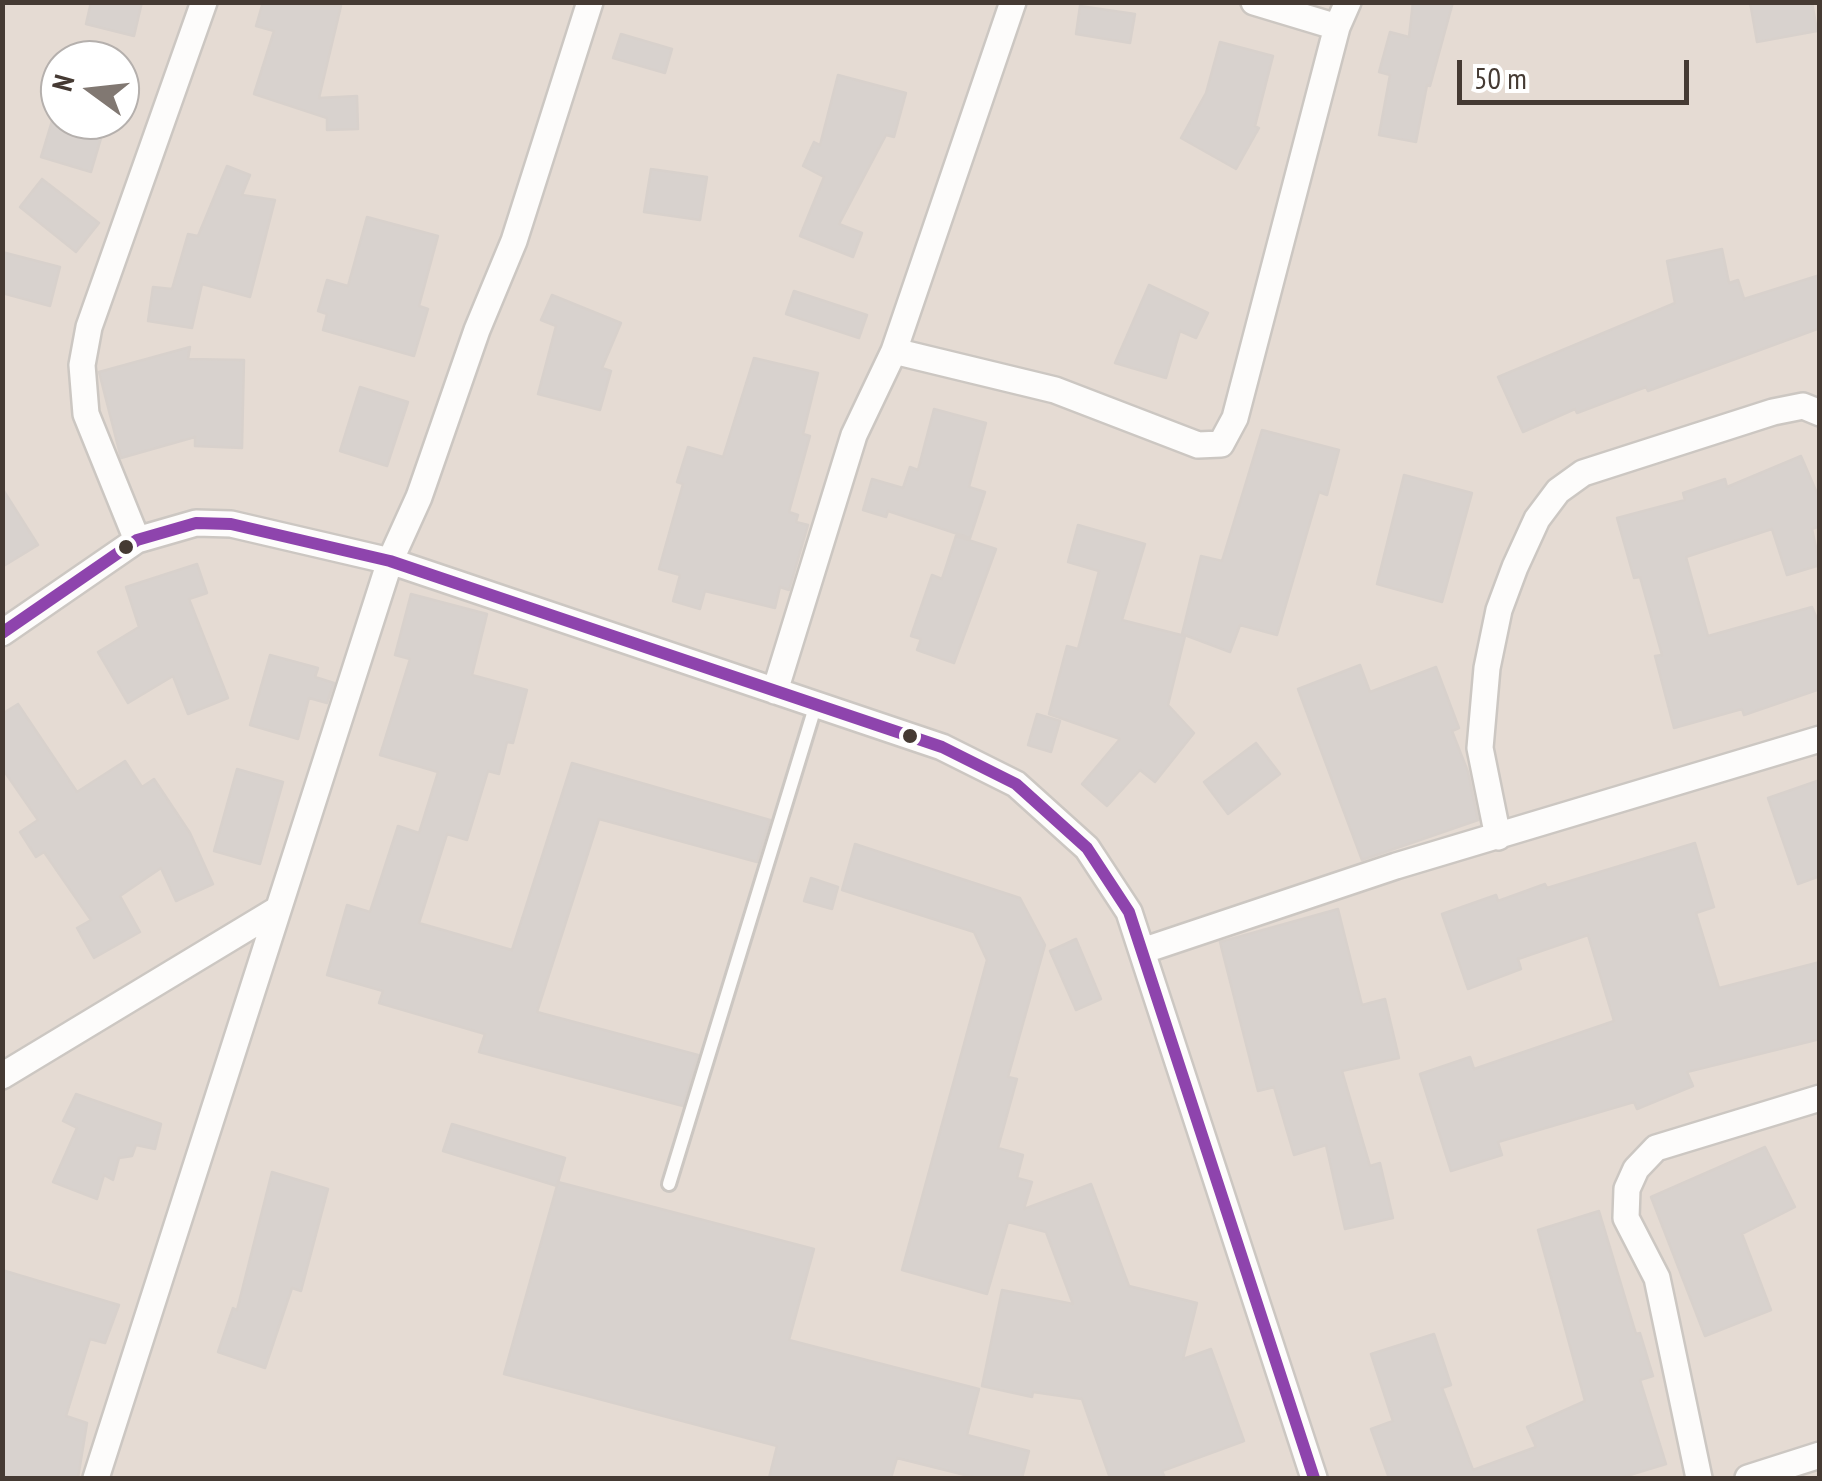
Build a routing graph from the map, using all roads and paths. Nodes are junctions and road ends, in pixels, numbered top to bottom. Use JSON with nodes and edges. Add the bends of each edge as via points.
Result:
{"nodes":[{"id":1,"x":204,"y":2,"type":"edge"},
{"id":2,"x":590,"y":2,"type":"edge"},
{"id":3,"x":1014,"y":2,"type":"edge"},
{"id":4,"x":1254,"y":2,"type":"edge"},
{"id":5,"x":1348,"y":2,"type":"edge"},
{"id":6,"x":1337,"y":27,"type":"junction"},
{"id":7,"x":894,"y":351,"type":"junction"},
{"id":8,"x":1820,"y":413,"type":"edge"},
{"id":9,"x":136,"y":540,"type":"junction"},
{"id":10,"x":390,"y":561,"type":"junction"},
{"id":11,"x":2,"y":633,"type":"edge"},
{"id":12,"x":775,"y":691,"type":"junction"},
{"id":13,"x":816,"y":704,"type":"junction"},
{"id":14,"x":1820,"y":739,"type":"edge"},
{"id":15,"x":1498,"y":837,"type":"junction"},
{"id":16,"x":276,"y":910,"type":"junction"},
{"id":17,"x":1145,"y":950,"type":"junction"},
{"id":18,"x":2,"y":1076,"type":"edge"},
{"id":19,"x":1820,"y":1098,"type":"edge"},
{"id":20,"x":669,"y":1184,"type":"dead end"},
{"id":21,"x":1820,"y":1455,"type":"edge"},
{"id":22,"x":96,"y":1478,"type":"edge"},
{"id":23,"x":1314,"y":1478,"type":"edge"},
{"id":24,"x":1700,"y":1478,"type":"edge"},
{"id":25,"x":1748,"y":1478,"type":"edge"}],
"edges":[{"from":1,"to":9,"type":"street","via":[[89,326],[82,365],[86,414]]},
{"from":2,"to":10,"type":"street","via":[[514,240]]},
{"from":3,"to":7,"type":"street"},
{"from":4,"to":6,"type":"street"},
{"from":5,"to":6,"type":"street"},
{"from":6,"to":7,"type":"street","via":[[1234,418],[1221,444],[1198,445],[1029,382]]},
{"from":7,"to":12,"type":"street","via":[[854,435]]},
{"from":8,"to":15,"type":"street","via":[[1802,406],[1774,412],[1583,473],[1558,491],[1515,567],[1487,668],[1480,748]]},
{"from":9,"to":10,"type":"street","via":[[196,524],[232,524]]},
{"from":9,"to":11,"type":"street"},
{"from":10,"to":12,"type":"street"},
{"from":10,"to":16,"type":"street"},
{"from":12,"to":13,"type":"street"},
{"from":13,"to":17,"type":"street","via":[[942,746],[1016,784],[1086,848],[1129,912]]},
{"from":13,"to":20,"type":"lane"},
{"from":14,"to":15,"type":"street"},
{"from":15,"to":17,"type":"street"},
{"from":16,"to":18,"type":"street"},
{"from":16,"to":22,"type":"street"},
{"from":17,"to":23,"type":"street"},
{"from":19,"to":24,"type":"street","via":[[1656,1148],[1627,1189],[1626,1218],[1657,1278]]},
{"from":21,"to":25,"type":"street"}]}
